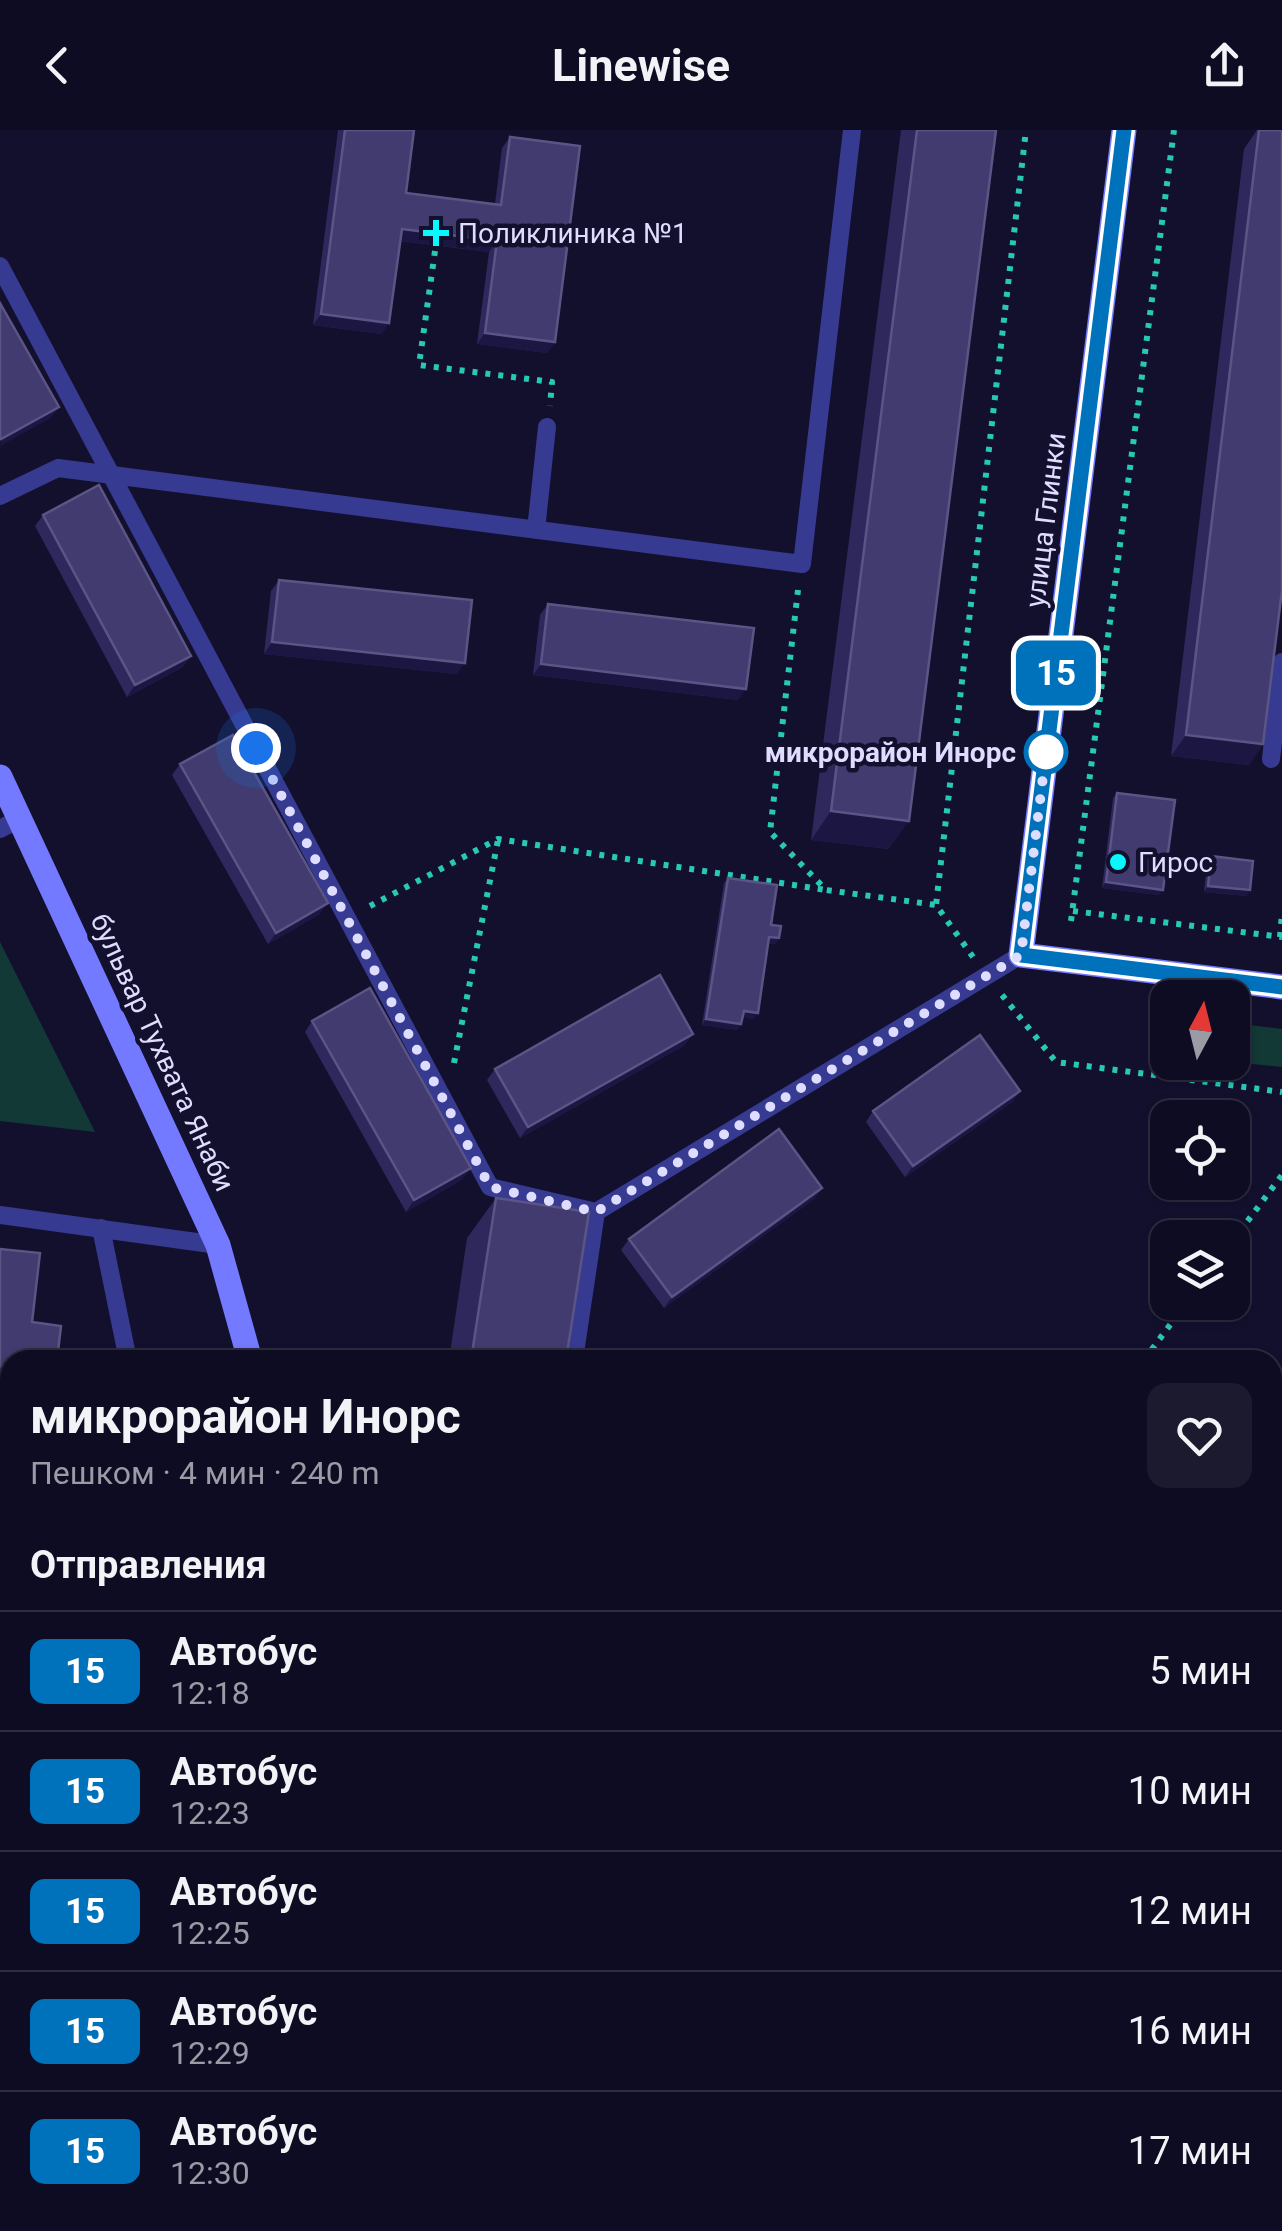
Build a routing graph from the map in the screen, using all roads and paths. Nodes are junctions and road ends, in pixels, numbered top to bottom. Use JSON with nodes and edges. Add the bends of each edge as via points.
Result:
{"nodes":[{"id":1,"x":852,"y":130,"type":"edge"},
{"id":2,"x":1124,"y":130,"type":"edge"},
{"id":3,"x":1174,"y":130,"type":"edge"},
{"id":4,"x":435,"y":251,"type":"edge"},
{"id":5,"x":0,"y":266,"type":"edge"},
{"id":6,"x":548,"y":427,"type":"joint"},
{"id":7,"x":111,"y":475,"type":"junction"},
{"id":8,"x":0,"y":496,"type":"edge"},
{"id":9,"x":536,"y":530,"type":"junction"},
{"id":10,"x":802,"y":564,"type":"junction"},
{"id":11,"x":1282,"y":662,"type":"edge"},
{"id":12,"x":1271,"y":758,"type":"dead end"},
{"id":13,"x":0,"y":777,"type":"edge"},
{"id":14,"x":11,"y":824,"type":"edge"},
{"id":15,"x":498,"y":839,"type":"junction"},
{"id":16,"x":826,"y":890,"type":"junction"},
{"id":17,"x":936,"y":905,"type":"dead end"},
{"id":18,"x":1073,"y":911,"type":"junction"},
{"id":19,"x":1282,"y":914,"type":"edge"},
{"id":20,"x":347,"y":918,"type":"junction"},
{"id":21,"x":1072,"y":921,"type":"dead end"},
{"id":22,"x":1281,"y":937,"type":"edge"},
{"id":23,"x":1021,"y":955,"type":"junction"},
{"id":24,"x":1282,"y":987,"type":"edge"},
{"id":25,"x":446,"y":1104,"type":"junction"},
{"id":26,"x":1282,"y":1175,"type":"edge"},
{"id":27,"x":596,"y":1212,"type":"junction"},
{"id":28,"x":0,"y":1215,"type":"edge"},
{"id":29,"x":1248,"y":1220,"type":"edge"},
{"id":30,"x":101,"y":1228,"type":"junction"},
{"id":31,"x":218,"y":1245,"type":"junction"},
{"id":32,"x":1174,"y":1320,"type":"edge"},
{"id":33,"x":126,"y":1350,"type":"edge"},
{"id":34,"x":247,"y":1350,"type":"edge"},
{"id":35,"x":575,"y":1350,"type":"edge"},
{"id":36,"x":1151,"y":1350,"type":"edge"}],
"edges":[{"from":1,"to":10,"type":"lane"},
{"from":2,"to":23,"type":"street","name":"улица Глинки"},
{"from":3,"to":18,"type":"path"},
{"from":4,"to":6,"type":"path","via":[[419,365],[552,382]]},
{"from":5,"to":7,"type":"lane"},
{"from":6,"to":9,"type":"lane"},
{"from":7,"to":8,"type":"lane","via":[[58,468]]},
{"from":7,"to":9,"type":"lane"},
{"from":7,"to":20,"type":"lane"},
{"from":9,"to":10,"type":"lane"},
{"from":10,"to":16,"type":"path","via":[[770,832]]},
{"from":11,"to":12,"type":"lane"},
{"from":13,"to":14,"type":"street","name":"бульвар Тухвата Янаби"},
{"from":14,"to":31,"type":"street","name":"бульвар Тухвата Янаби"},
{"from":15,"to":16,"type":"path"},
{"from":15,"to":20,"type":"path"},
{"from":15,"to":25,"type":"path"},
{"from":16,"to":17,"type":"path"},
{"from":18,"to":21,"type":"path"},
{"from":18,"to":22,"type":"path"},
{"from":19,"to":22,"type":"path"},
{"from":20,"to":25,"type":"lane"},
{"from":23,"to":24,"type":"street"},
{"from":23,"to":27,"type":"lane"},
{"from":25,"to":27,"type":"lane","via":[[490,1187]]},
{"from":26,"to":29,"type":"path"},
{"from":27,"to":35,"type":"lane"},
{"from":28,"to":30,"type":"lane"},
{"from":30,"to":31,"type":"lane"},
{"from":30,"to":33,"type":"lane"},
{"from":31,"to":34,"type":"street","name":"бульвар Тухвата Янаби"},
{"from":32,"to":36,"type":"path"}]}
